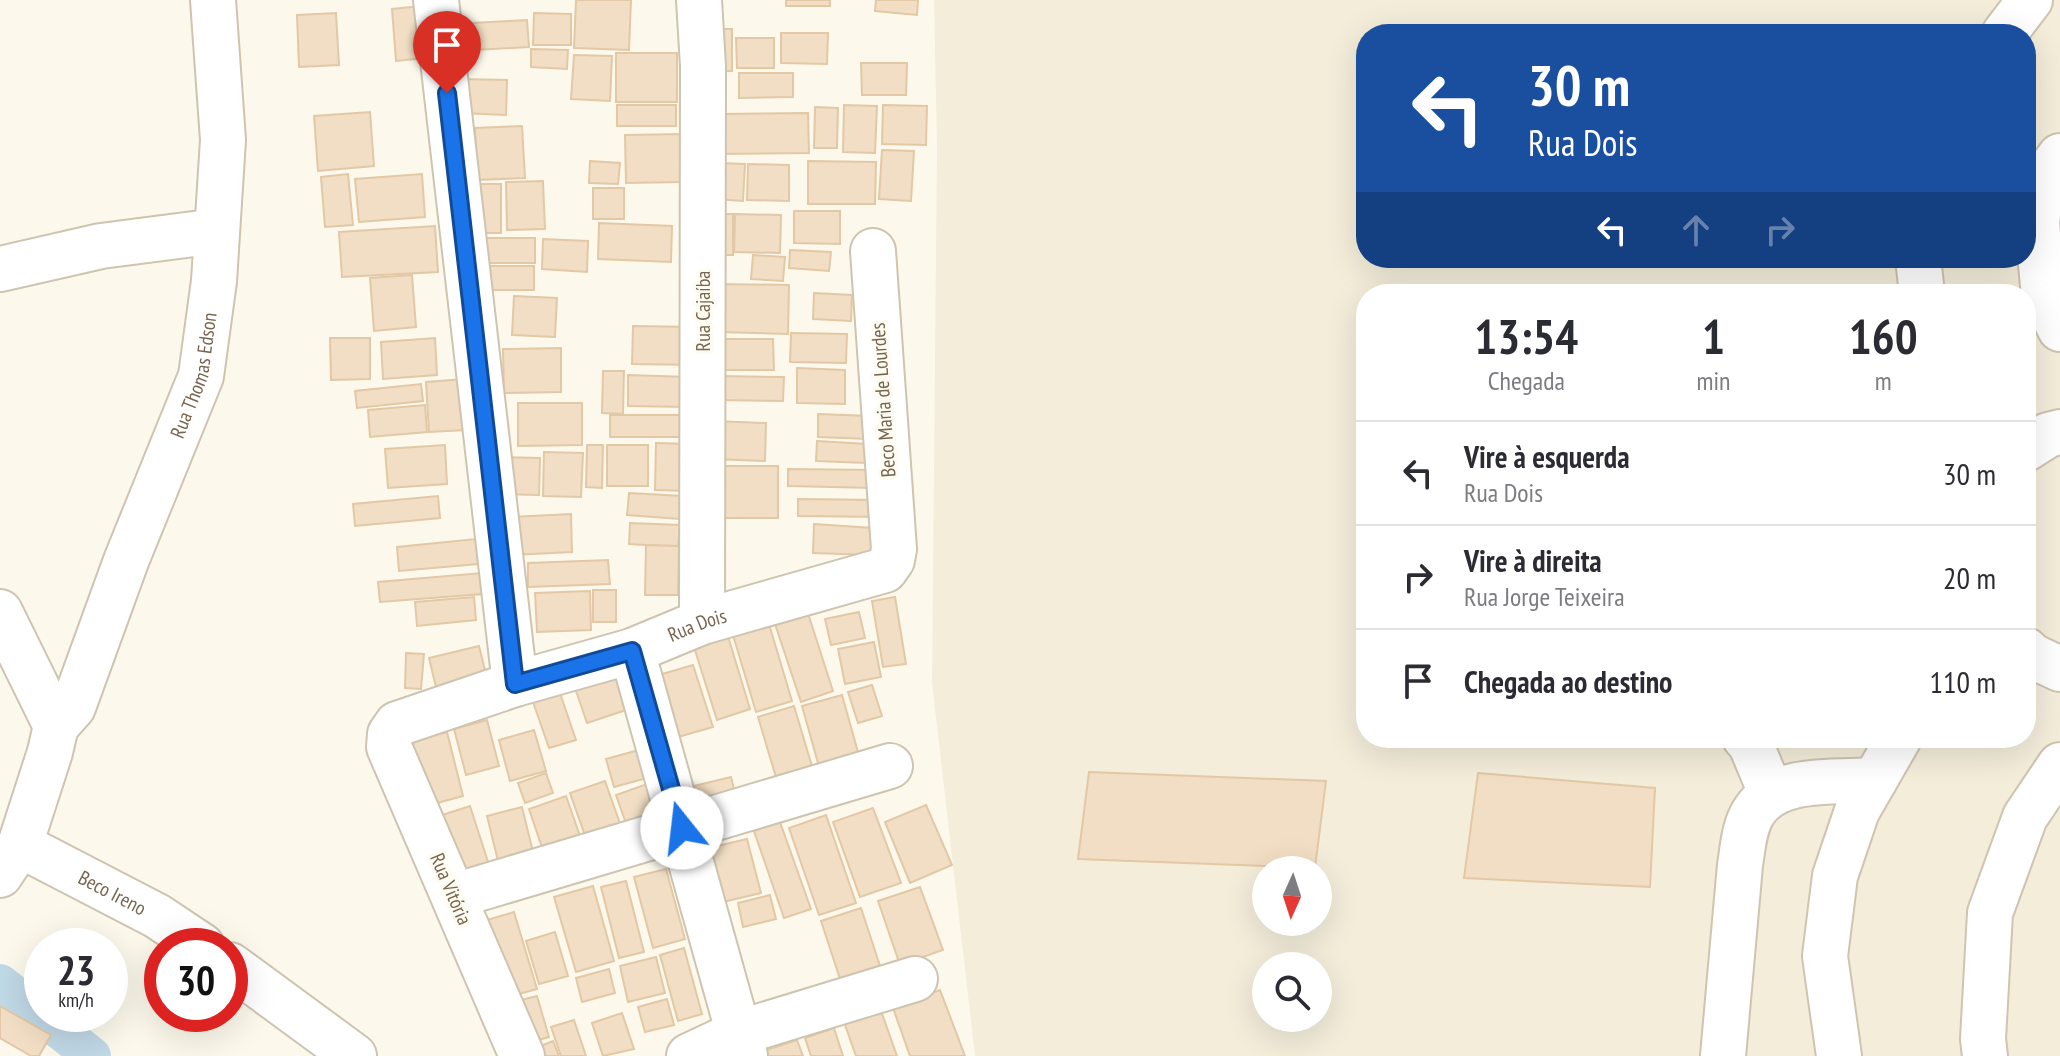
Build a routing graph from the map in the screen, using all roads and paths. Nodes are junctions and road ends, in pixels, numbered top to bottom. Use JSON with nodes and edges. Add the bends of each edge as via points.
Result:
{"nodes":[{"id":1,"x":213,"y":0,"type":"edge"},
{"id":2,"x":436,"y":0,"type":"edge"},
{"id":3,"x":699,"y":0,"type":"edge"},
{"id":4,"x":2030,"y":0,"type":"edge"},
{"id":5,"x":2012,"y":24,"type":"edge"},
{"id":6,"x":2060,"y":156,"type":"edge"},
{"id":7,"x":2050,"y":202,"type":"edge"},
{"id":8,"x":217,"y":231,"type":"junction"},
{"id":9,"x":873,"y":251,"type":"dead end"},
{"id":10,"x":0,"y":269,"type":"edge"},
{"id":11,"x":2060,"y":329,"type":"edge"},
{"id":12,"x":2060,"y":432,"type":"edge"},
{"id":13,"x":2036,"y":443,"type":"edge"},
{"id":14,"x":894,"y":549,"type":"joint"},
{"id":15,"x":0,"y":612,"type":"edge"},
{"id":16,"x":702,"y":622,"type":"junction"},
{"id":17,"x":632,"y":651,"type":"junction"},
{"id":18,"x":2036,"y":658,"type":"edge"},
{"id":19,"x":2060,"y":669,"type":"edge"},
{"id":20,"x":515,"y":684,"type":"junction"},
{"id":21,"x":397,"y":724,"type":"joint"},
{"id":22,"x":56,"y":726,"type":"junction"},
{"id":23,"x":1752,"y":748,"type":"edge"},
{"id":24,"x":1893,"y":748,"type":"edge"},
{"id":25,"x":2060,"y":765,"type":"edge"},
{"id":26,"x":890,"y":766,"type":"dead end"},
{"id":27,"x":1875,"y":780,"type":"junction"},
{"id":28,"x":1771,"y":793,"type":"junction"},
{"id":29,"x":682,"y":828,"type":"junction"},
{"id":30,"x":10,"y":860,"type":"edge"},
{"id":31,"x":454,"y":896,"type":"junction"},
{"id":32,"x":175,"y":928,"type":"edge"},
{"id":33,"x":248,"y":978,"type":"edge"},
{"id":34,"x":915,"y":979,"type":"dead end"},
{"id":35,"x":741,"y":1044,"type":"edge"},
{"id":36,"x":354,"y":1056,"type":"edge"},
{"id":37,"x":522,"y":1056,"type":"edge"},
{"id":38,"x":689,"y":1056,"type":"edge"},
{"id":39,"x":1723,"y":1056,"type":"edge"},
{"id":40,"x":1839,"y":1056,"type":"edge"},
{"id":41,"x":1985,"y":1056,"type":"edge"}],
"edges":[{"from":1,"to":8,"type":"street","name":"Rua Thomas Edson","via":[[223,140]]},
{"from":2,"to":20,"type":"street"},
{"from":3,"to":16,"type":"street","name":"Rua Cajaíba"},
{"from":4,"to":5,"type":"street"},
{"from":6,"to":7,"type":"street","via":[[2051,168]]},
{"from":7,"to":11,"type":"street","via":[[2037,223],[2044,296]]},
{"from":8,"to":10,"type":"street","via":[[101,246]]},
{"from":8,"to":22,"type":"street","name":"Rua Thomas Edson","via":[[201,376],[73,707]]},
{"from":9,"to":14,"type":"street","name":"Beco Maria de Lourdes"},
{"from":12,"to":13,"type":"street"},
{"from":14,"to":16,"type":"street","name":"Rua Dois","via":[[885,570]]},
{"from":15,"to":22,"type":"street"},
{"from":16,"to":17,"type":"street","name":"Rua Dois"},
{"from":17,"to":20,"type":"street","name":"Rua Dois"},
{"from":17,"to":29,"type":"street"},
{"from":18,"to":19,"type":"street"},
{"from":20,"to":21,"type":"street","name":"Rua Dois"},
{"from":21,"to":31,"type":"street","name":"Rua Vitória","via":[[389,747]]},
{"from":22,"to":30,"type":"street","name":"Rua Thomas Edson"},
{"from":23,"to":28,"type":"street"},
{"from":24,"to":27,"type":"street"},
{"from":25,"to":41,"type":"street","via":[[2025,817],[1990,913]]},
{"from":26,"to":29,"type":"street"},
{"from":27,"to":28,"type":"street","via":[[1792,786]]},
{"from":27,"to":40,"type":"street","via":[[1857,811],[1835,876],[1825,956]]},
{"from":28,"to":39,"type":"street","via":[[1754,811],[1745,835]]},
{"from":29,"to":31,"type":"street"},
{"from":29,"to":35,"type":"street"},
{"from":30,"to":32,"type":"street","name":"Beco Ireno","via":[[157,916]]},
{"from":31,"to":37,"type":"street","name":"Rua Vitória"},
{"from":33,"to":36,"type":"street"},
{"from":34,"to":35,"type":"street"},
{"from":35,"to":38,"type":"street"}]}
